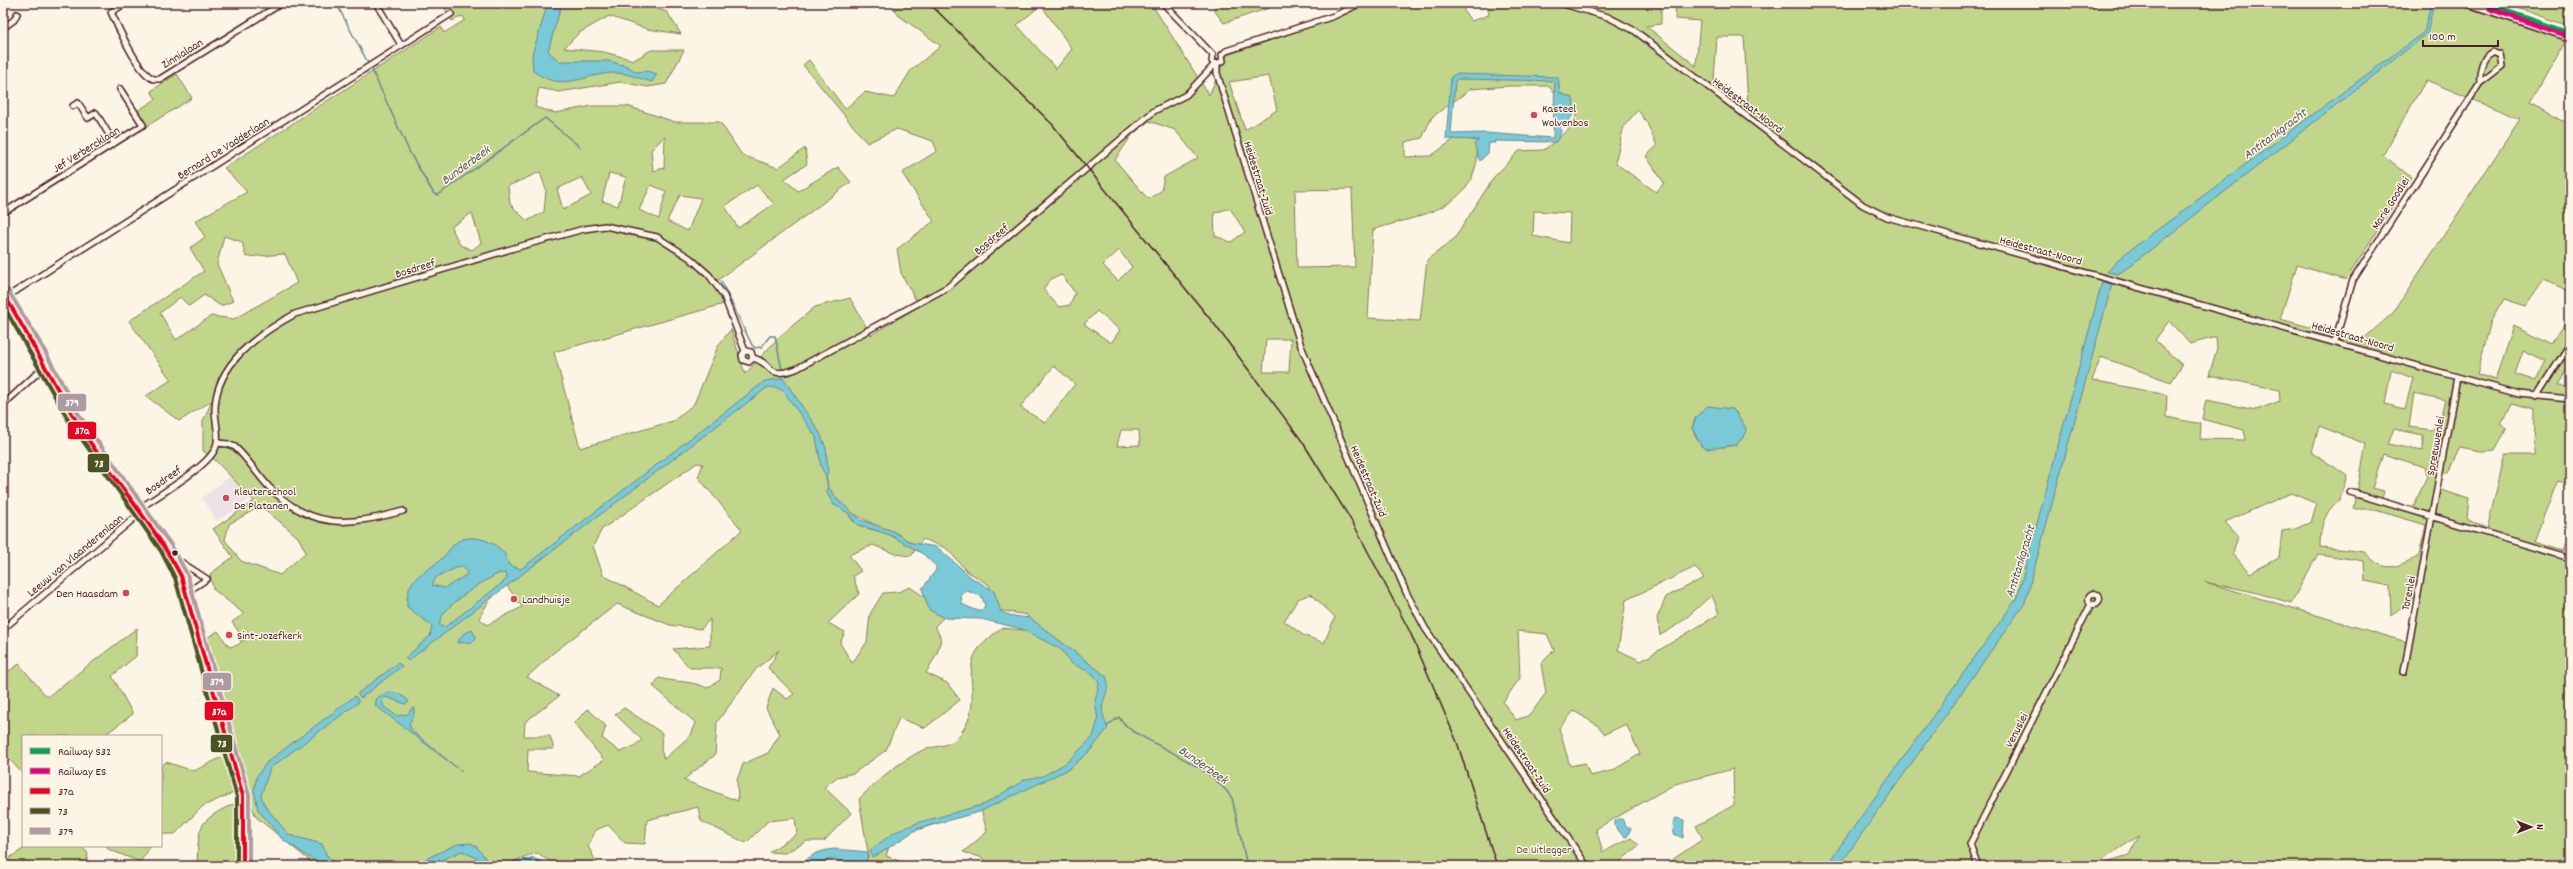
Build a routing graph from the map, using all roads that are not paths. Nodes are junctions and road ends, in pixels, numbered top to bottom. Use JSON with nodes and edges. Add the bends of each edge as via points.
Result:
{"nodes":[{"id":1,"x":126,"y":3,"type":"edge"},
{"id":2,"x":282,"y":3,"type":"edge"},
{"id":3,"x":376,"y":3,"type":"edge"},
{"id":4,"x":1163,"y":3,"type":"edge"},
{"id":5,"x":1361,"y":3,"type":"edge"},
{"id":6,"x":1560,"y":3,"type":"edge"},
{"id":7,"x":2465,"y":3,"type":"edge"},
{"id":8,"x":273,"y":5,"type":"edge"},
{"id":9,"x":17,"y":14,"type":"dead end"},
{"id":10,"x":451,"y":14,"type":"dead end"},
{"id":11,"x":3,"y":28,"type":"edge"},
{"id":12,"x":2570,"y":38,"type":"edge"},
{"id":13,"x":401,"y":45,"type":"junction"},
{"id":14,"x":1213,"y":55,"type":"junction"},
{"id":15,"x":1222,"y":55,"type":"junction"},
{"id":16,"x":1216,"y":64,"type":"junction"},
{"id":17,"x":2480,"y":83,"type":"junction"},
{"id":18,"x":120,"y":89,"type":"dead end"},
{"id":19,"x":73,"y":106,"type":"dead end"},
{"id":20,"x":114,"y":143,"type":"junction"},
{"id":21,"x":3,"y":213,"type":"edge"},
{"id":22,"x":4,"y":295,"type":"edge"},
{"id":23,"x":2335,"y":341,"type":"junction"},
{"id":24,"x":2570,"y":344,"type":"edge"},
{"id":25,"x":745,"y":351,"type":"junction"},
{"id":26,"x":753,"y":358,"type":"junction"},
{"id":27,"x":46,"y":365,"type":"junction"},
{"id":28,"x":2457,"y":377,"type":"junction"},
{"id":29,"x":2536,"y":397,"type":"junction"},
{"id":30,"x":2570,"y":399,"type":"edge"},
{"id":31,"x":3,"y":405,"type":"edge"},
{"id":32,"x":217,"y":443,"type":"junction"},
{"id":33,"x":2350,"y":492,"type":"dead end"},
{"id":34,"x":140,"y":511,"type":"junction"},
{"id":35,"x":403,"y":511,"type":"dead end"},
{"id":36,"x":2433,"y":518,"type":"junction"},
{"id":37,"x":2570,"y":558,"type":"edge"},
{"id":38,"x":174,"y":563,"type":"junction"},
{"id":39,"x":186,"y":592,"type":"junction"},
{"id":40,"x":2091,"y":604,"type":"dead end"},
{"id":41,"x":3,"y":629,"type":"edge"},
{"id":42,"x":2404,"y":672,"type":"dead end"},
{"id":43,"x":243,"y":866,"type":"edge"},
{"id":44,"x":1587,"y":866,"type":"edge"},
{"id":45,"x":1978,"y":866,"type":"edge"}],
"edges":[{"from":1,"to":8,"type":"street","name":"Zinnialaan","via":[[111,12],[137,60],[146,74],[154,79],[160,79]]},
{"from":2,"to":8,"type":"street","name":"Zinnialaan"},
{"from":3,"to":13,"type":"street"},
{"from":4,"to":14,"type":"street"},
{"from":5,"to":15,"type":"street","via":[[1334,16],[1226,51]]},
{"from":6,"to":23,"type":"street","name":"Heidestraat-Noord","via":[[1608,17],[1635,31],[1870,210],[1913,226]]},
{"from":7,"to":12,"type":"street"},
{"from":9,"to":11,"type":"street","via":[[14,20]]},
{"from":10,"to":13,"type":"street","name":"Bernard De Vadderlaan"},
{"from":13,"to":22,"type":"street","name":"Bernard De Vadderlaan"},
{"from":14,"to":15,"type":"street","via":[[1217,52]]},
{"from":14,"to":16,"type":"street","via":[[1212,61]]},
{"from":15,"to":16,"type":"street","via":[[1223,61]]},
{"from":16,"to":26,"type":"street","name":"Bosdreef","via":[[1186,95],[1154,111],[982,260],[940,293],[796,370],[780,374]]},
{"from":16,"to":44,"type":"street","name":"Heidestraat-Zuid","via":[[1216,73],[1300,346],[1406,592],[1425,628]]},
{"from":17,"to":17,"type":"street","name":"Marie Goodlei","via":[[2500,69],[2503,62],[2500,54],[2487,54]]},
{"from":17,"to":23,"type":"street","name":"Marie Goodlei","via":[[2353,280]]},
{"from":18,"to":20,"type":"street","name":"Jef Verbercklaan","via":[[143,125]]},
{"from":19,"to":20,"type":"street","via":[[78,103],[88,118],[96,113]]},
{"from":20,"to":21,"type":"street","name":"Jef Verbercklaan"},
{"from":22,"to":27,"type":"street"},
{"from":23,"to":28,"type":"street","name":"Heidestraat-Noord"},
{"from":24,"to":29,"type":"street"},
{"from":25,"to":26,"type":"street","name":"Bosdreef","via":[[751,352]]},
{"from":25,"to":26,"type":"street","name":"Bosdreef","via":[[742,355],[743,360],[747,362]]},
{"from":25,"to":32,"type":"street","name":"Bosdreef","via":[[719,286],[690,258],[657,237],[605,226],[584,229],[295,314],[270,328],[237,357],[222,379],[215,405]]},
{"from":27,"to":31,"type":"street"},
{"from":27,"to":34,"type":"street","via":[[74,418]]},
{"from":28,"to":29,"type":"street","name":"Heidestraat-Noord"},
{"from":28,"to":36,"type":"street","name":"Spreeuwenlei"},
{"from":29,"to":30,"type":"street","name":"Heidestraat-Noord"},
{"from":32,"to":34,"type":"street","name":"Bosdreef","via":[[215,450],[205,462]]},
{"from":32,"to":35,"type":"street","via":[[235,447],[275,492],[306,514],[329,520],[355,522]]},
{"from":33,"to":36,"type":"street"},
{"from":34,"to":38,"type":"street"},
{"from":34,"to":41,"type":"street","name":"Leeuw van Vlaanderenlaan"},
{"from":36,"to":37,"type":"street"},
{"from":36,"to":42,"type":"street","name":"Torenlei"},
{"from":38,"to":39,"type":"street"},
{"from":38,"to":39,"type":"street","via":[[181,562],[207,579]]},
{"from":39,"to":43,"type":"street","via":[[242,796]]},
{"from":40,"to":45,"type":"street","name":"Venuslei","via":[[1970,844]]}]}
